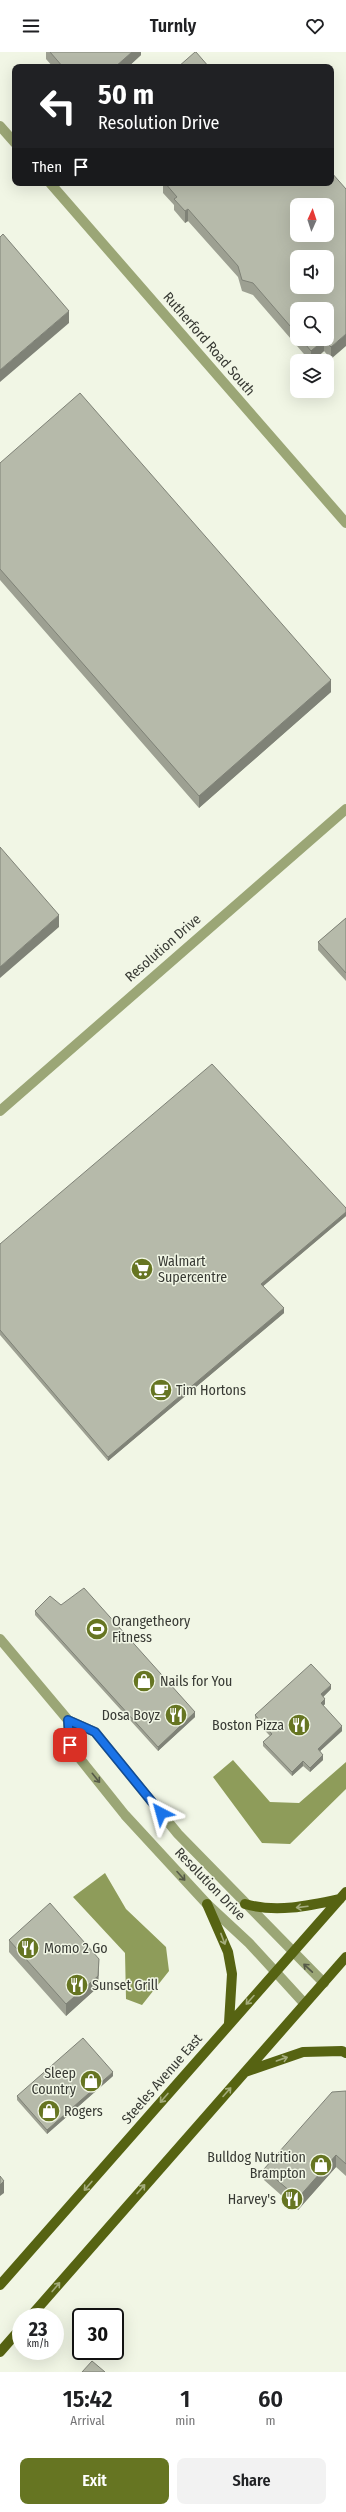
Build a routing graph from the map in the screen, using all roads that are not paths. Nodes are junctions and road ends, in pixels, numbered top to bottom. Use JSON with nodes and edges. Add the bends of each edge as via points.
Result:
{"nodes":[{"id":1,"x":0,"y":126,"type":"edge"},
{"id":2,"x":12,"y":140,"type":"edge"},
{"id":3,"x":53,"y":186,"type":"edge"},
{"id":4,"x":346,"y":523,"type":"edge"},
{"id":5,"x":346,"y":809,"type":"edge"},
{"id":6,"x":0,"y":1111,"type":"edge"},
{"id":7,"x":0,"y":1639,"type":"edge"},
{"id":8,"x":68,"y":1720,"type":"junction"},
{"id":9,"x":343,"y":1896,"type":"edge"},
{"id":10,"x":206,"y":1904,"type":"junction"},
{"id":11,"x":244,"y":1904,"type":"junction"},
{"id":12,"x":292,"y":1953,"type":"junction"},
{"id":13,"x":346,"y":1957,"type":"edge"},
{"id":14,"x":276,"y":1971,"type":"junction"},
{"id":15,"x":324,"y":1982,"type":"junction"},
{"id":16,"x":304,"y":2003,"type":"junction"},
{"id":17,"x":229,"y":2023,"type":"junction"},
{"id":18,"x":346,"y":2053,"type":"edge"},
{"id":19,"x":245,"y":2072,"type":"junction"},
{"id":20,"x":0,"y":2285,"type":"edge"},
{"id":21,"x":38,"y":2308,"type":"edge"},
{"id":22,"x":12,"y":2338,"type":"edge"},
{"id":23,"x":0,"y":2352,"type":"edge"}],
"edges":[{"from":1,"to":2,"type":"street"},
{"from":3,"to":4,"type":"street","name":"Rutherford Road South"},
{"from":5,"to":6,"type":"street","name":"Resolution Drive"},
{"from":7,"to":8,"type":"street","name":"Resolution Drive"},
{"from":8,"to":10,"type":"street","name":"Resolution Drive","one_way":true,"via":[[70,1745],[125,1815]]},
{"from":8,"to":11,"type":"street","name":"Resolution Drive","via":[[95,1732],[178,1834]]},
{"from":9,"to":11,"type":"main road","one_way":true,"via":[[302,1907],[263,1910]]},
{"from":9,"to":12,"type":"main road","name":"Steeles Avenue East"},
{"from":10,"to":14,"type":"street","name":"Resolution Drive","via":[[249,1942]]},
{"from":10,"to":17,"type":"main road","one_way":true,"via":[[228,1952],[232,1974]]},
{"from":11,"to":12,"type":"street","name":"Resolution Drive"},
{"from":12,"to":14,"type":"main road","name":"Steeles Avenue East"},
{"from":15,"to":12,"type":"street","name":"Resolution Drive","one_way":true},
{"from":13,"to":15,"type":"main road"},
{"from":14,"to":16,"type":"street","name":"Resolution Drive"},
{"from":14,"to":17,"type":"main road","name":"Steeles Avenue East","one_way":true},
{"from":15,"to":16,"type":"main road"},
{"from":16,"to":19,"type":"main road"},
{"from":17,"to":20,"type":"main road","name":"Steeles Avenue East","one_way":true},
{"from":19,"to":18,"type":"main road","one_way":true,"via":[[303,2052]]},
{"from":21,"to":19,"type":"main road","one_way":true},
{"from":22,"to":23,"type":"main road"}]}
